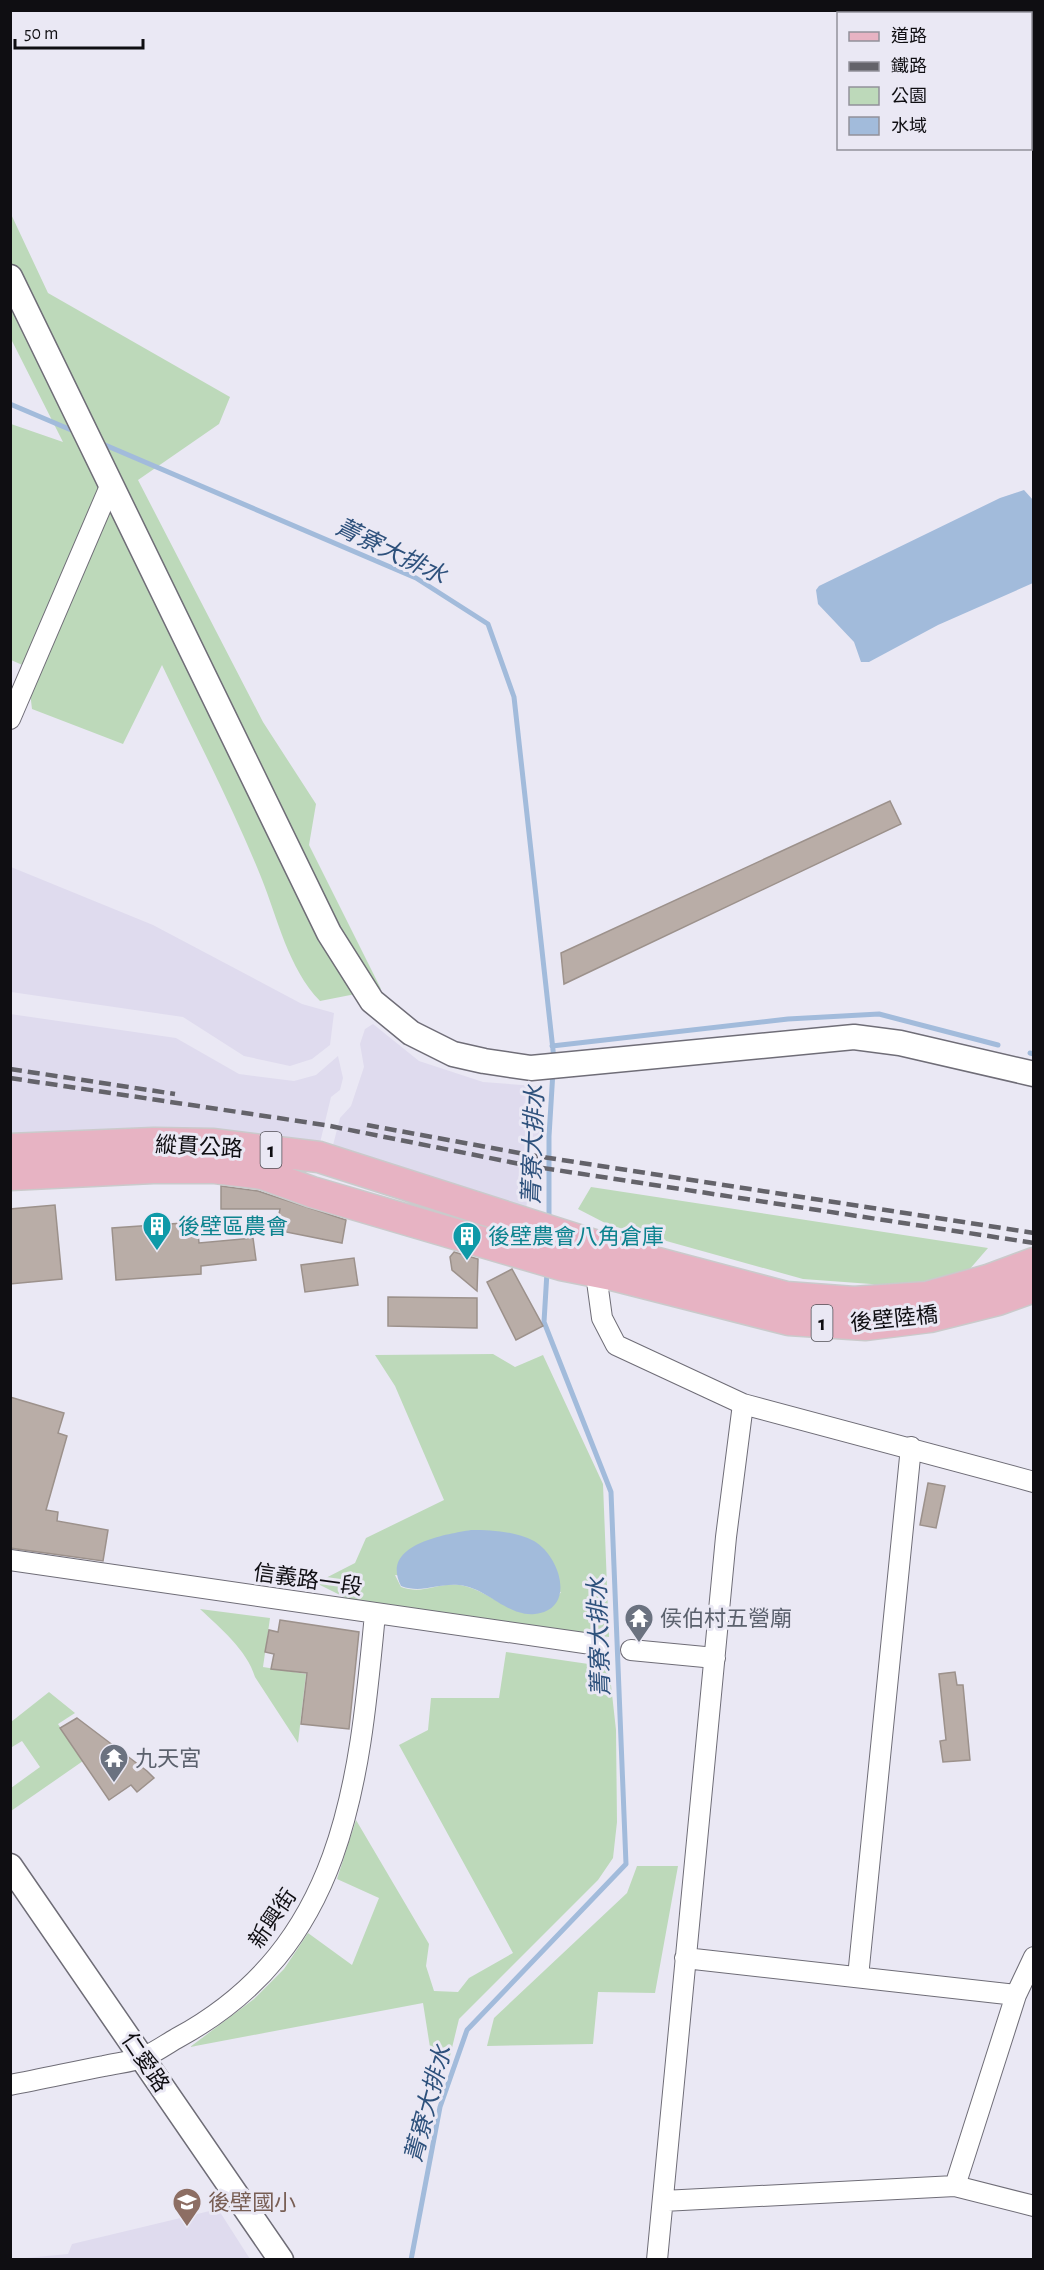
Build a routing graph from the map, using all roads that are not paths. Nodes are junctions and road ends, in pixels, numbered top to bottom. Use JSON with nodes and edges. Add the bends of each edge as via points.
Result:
{"nodes":[{"id":1,"x":10,"y":277,"type":"edge"},
{"id":2,"x":106,"y":475,"type":"junction"},
{"id":3,"x":10,"y":719,"type":"edge"},
{"id":4,"x":1034,"y":1074,"type":"edge"},
{"id":5,"x":10,"y":1149,"type":"edge"},
{"id":6,"x":43,"y":1160,"type":"junction"},
{"id":7,"x":10,"y":1175,"type":"edge"},
{"id":8,"x":1034,"y":1263,"type":"edge"},
{"id":9,"x":608,"y":1267,"type":"junction"},
{"id":10,"x":1034,"y":1287,"type":"edge"},
{"id":11,"x":743,"y":1404,"type":"junction"},
{"id":12,"x":911,"y":1447,"type":"junction"},
{"id":13,"x":1034,"y":1482,"type":"edge"},
{"id":14,"x":10,"y":1560,"type":"edge"},
{"id":15,"x":375,"y":1614,"type":"junction"},
{"id":16,"x":598,"y":1645,"type":"dead end"},
{"id":17,"x":631,"y":1650,"type":"dead end"},
{"id":18,"x":715,"y":1658,"type":"junction"},
{"id":19,"x":12,"y":1871,"type":"edge"},
{"id":20,"x":1034,"y":1957,"type":"edge"},
{"id":21,"x":686,"y":1958,"type":"junction"},
{"id":22,"x":858,"y":1977,"type":"junction"},
{"id":23,"x":1016,"y":1995,"type":"junction"},
{"id":24,"x":143,"y":2057,"type":"junction"},
{"id":25,"x":10,"y":2085,"type":"edge"},
{"id":26,"x":955,"y":2186,"type":"junction"},
{"id":27,"x":663,"y":2201,"type":"junction"},
{"id":28,"x":1034,"y":2206,"type":"edge"},
{"id":29,"x":281,"y":2259,"type":"edge"},
{"id":30,"x":657,"y":2259,"type":"edge"}],
"edges":[{"from":1,"to":2,"type":"street"},
{"from":2,"to":3,"type":"street"},
{"from":2,"to":4,"type":"street","via":[[294,866],[351,973],[372,1001],[411,1033],[453,1054],[531,1068],[854,1037],[900,1043]]},
{"from":5,"to":6,"type":"main road","name":"縱貫公路","number":"1"},
{"from":6,"to":7,"type":"main road","name":"縱貫公路","number":"1"},
{"from":6,"to":9,"type":"main road","name":"縱貫公路","number":"1","via":[[262,1174],[561,1265]]},
{"from":6,"to":9,"type":"main road","name":"縱貫公路","number":"1","via":[[154,1143],[212,1144],[319,1157],[567,1234]]},
{"from":8,"to":9,"type":"main road","name":"後壁陸橋","number":"1","via":[[927,1297],[854,1302],[786,1297]]},
{"from":9,"to":10,"type":"main road","name":"後壁陸橋","number":"1","via":[[789,1320],[866,1325],[930,1317]]},
{"from":9,"to":11,"type":"street","via":[[602,1318],[615,1345]]},
{"from":11,"to":12,"type":"street"},
{"from":11,"to":18,"type":"street"},
{"from":12,"to":13,"type":"street"},
{"from":12,"to":22,"type":"street"},
{"from":14,"to":15,"type":"street","name":"信義路一段"},
{"from":15,"to":16,"type":"street","name":"信義路一段"},
{"from":15,"to":24,"type":"street","name":"新興街","via":[[364,1731],[348,1806],[332,1862],[307,1914],[250,1988],[203,2024]]},
{"from":17,"to":18,"type":"street"},
{"from":18,"to":21,"type":"street"},
{"from":19,"to":24,"type":"street","name":"仁愛路"},
{"from":20,"to":23,"type":"street"},
{"from":21,"to":22,"type":"street"},
{"from":21,"to":27,"type":"street"},
{"from":22,"to":23,"type":"street"},
{"from":23,"to":26,"type":"street"},
{"from":24,"to":25,"type":"street","name":"新興街"},
{"from":24,"to":29,"type":"street","name":"仁愛路"},
{"from":26,"to":27,"type":"street"},
{"from":26,"to":28,"type":"street"},
{"from":27,"to":30,"type":"street"}]}
